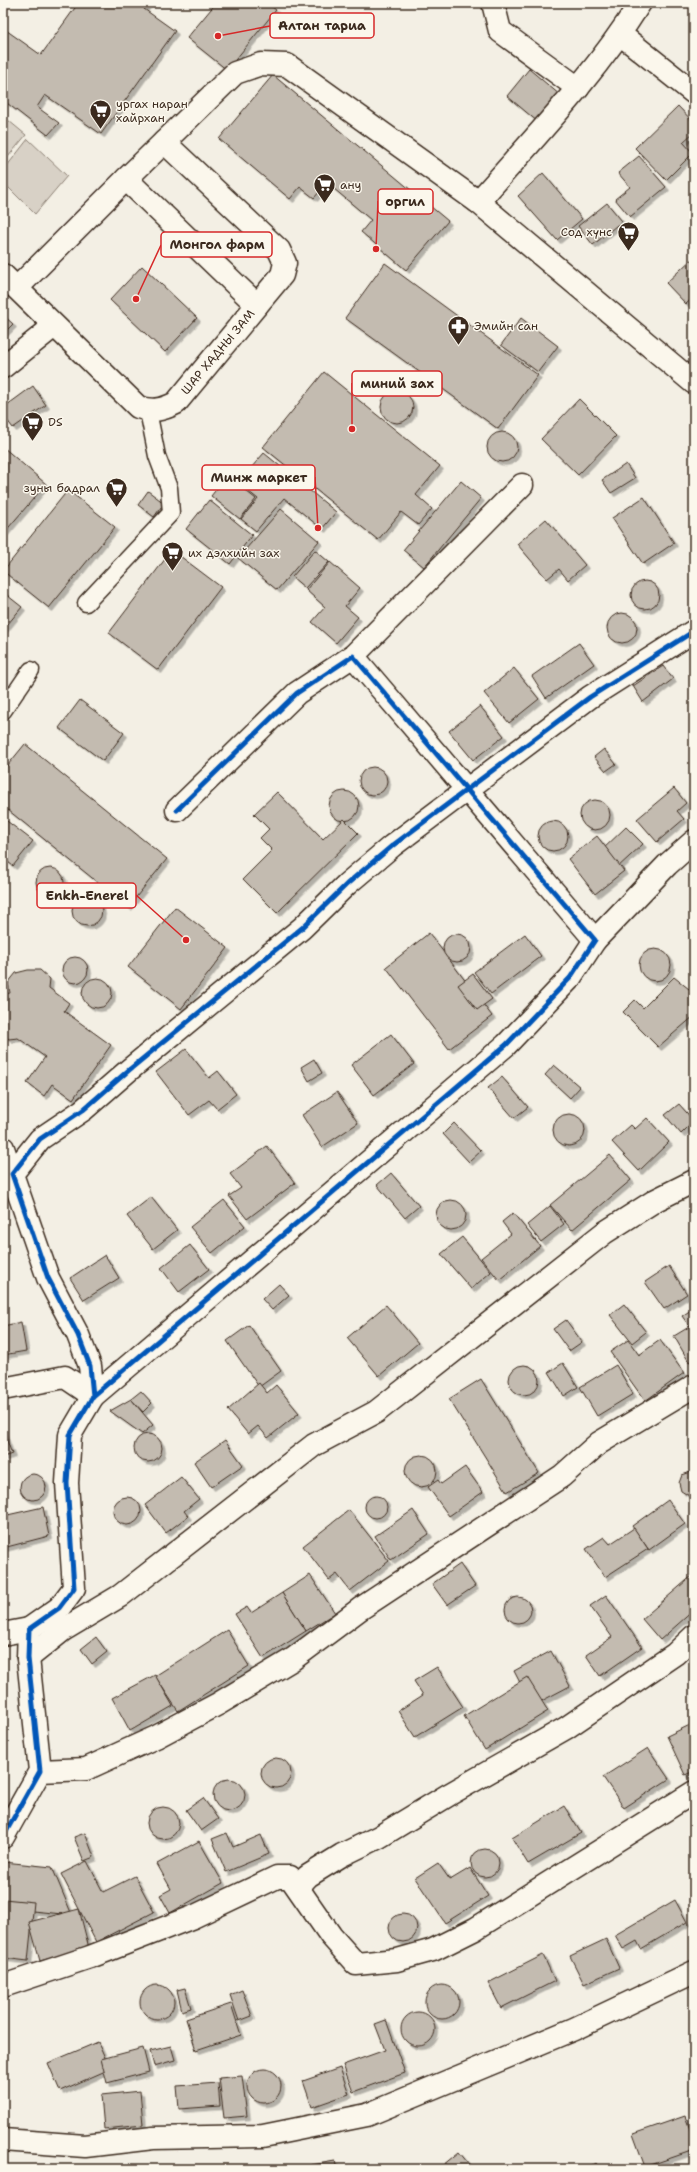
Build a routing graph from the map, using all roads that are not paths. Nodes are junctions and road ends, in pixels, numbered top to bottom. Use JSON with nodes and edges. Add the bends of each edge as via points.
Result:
{"nodes":[{"id":1,"x":493,"y":3,"type":"edge"},
{"id":2,"x":640,"y":3,"type":"edge"},
{"id":3,"x":620,"y":34,"type":"junction"},
{"id":4,"x":578,"y":88,"type":"junction"},
{"id":5,"x":694,"y":93,"type":"edge"},
{"id":6,"x":164,"y":142,"type":"junction"},
{"id":7,"x":126,"y":179,"type":"junction"},
{"id":8,"x":478,"y":202,"type":"junction"},
{"id":9,"x":10,"y":281,"type":"edge"},
{"id":10,"x":257,"y":305,"type":"junction"},
{"id":11,"x":54,"y":326,"type":"junction"},
{"id":12,"x":3,"y":367,"type":"edge"},
{"id":13,"x":694,"y":383,"type":"edge"},
{"id":14,"x":148,"y":411,"type":"junction"},
{"id":15,"x":522,"y":485,"type":"dead end"},
{"id":16,"x":86,"y":602,"type":"dead end"},
{"id":17,"x":694,"y":631,"type":"edge"},
{"id":18,"x":353,"y":656,"type":"junction"},
{"id":19,"x":31,"y":670,"type":"dead end"},
{"id":20,"x":3,"y":711,"type":"edge"},
{"id":21,"x":466,"y":789,"type":"junction"},
{"id":22,"x":177,"y":810,"type":"dead end"},
{"id":23,"x":694,"y":841,"type":"edge"},
{"id":24,"x":595,"y":940,"type":"junction"},
{"id":25,"x":3,"y":1148,"type":"edge"},
{"id":26,"x":12,"y":1174,"type":"junction"},
{"id":27,"x":694,"y":1181,"type":"edge"},
{"id":28,"x":694,"y":1386,"type":"edge"},
{"id":29,"x":3,"y":1389,"type":"edge"},
{"id":30,"x":93,"y":1396,"type":"junction"},
{"id":31,"x":29,"y":1629,"type":"junction"},
{"id":32,"x":3,"y":1634,"type":"edge"},
{"id":33,"x":694,"y":1636,"type":"edge"},
{"id":34,"x":28,"y":1658,"type":"junction"},
{"id":35,"x":40,"y":1771,"type":"junction"},
{"id":36,"x":694,"y":1792,"type":"edge"},
{"id":37,"x":3,"y":1837,"type":"edge"},
{"id":38,"x":298,"y":1887,"type":"junction"},
{"id":39,"x":694,"y":1972,"type":"edge"},
{"id":40,"x":3,"y":1986,"type":"edge"},
{"id":41,"x":3,"y":2140,"type":"edge"}],
"edges":[{"from":1,"to":4,"type":"street","via":[[500,31]]},
{"from":2,"to":3,"type":"street"},
{"from":3,"to":4,"type":"street"},
{"from":3,"to":5,"type":"street"},
{"from":4,"to":8,"type":"street"},
{"from":6,"to":7,"type":"street"},
{"from":6,"to":8,"type":"street","via":[[235,73],[261,64],[286,65]]},
{"from":6,"to":10,"type":"street","via":[[279,250],[285,263],[282,275]]},
{"from":7,"to":9,"type":"street"},
{"from":7,"to":10,"type":"street","name":"ШАР ХАДНЫ ЗАМ"},
{"from":8,"to":13,"type":"street"},
{"from":9,"to":11,"type":"street"},
{"from":10,"to":14,"type":"street","name":"ШАР ХАДНЫ ЗАМ","via":[[176,403],[166,408]]},
{"from":11,"to":12,"type":"street"},
{"from":11,"to":14,"type":"street","via":[[138,407]]},
{"from":14,"to":16,"type":"lane","via":[[157,456],[169,488],[171,513]]},
{"from":15,"to":18,"type":"street"},
{"from":17,"to":21,"type":"street","via":[[590,697]]},
{"from":18,"to":21,"type":"street"},
{"from":18,"to":22,"type":"street","via":[[297,693]]},
{"from":19,"to":20,"type":"lane"},
{"from":21,"to":24,"type":"street"},
{"from":21,"to":26,"type":"street","via":[[392,846],[347,884],[302,928],[83,1110],[40,1139]]},
{"from":23,"to":24,"type":"street","via":[[667,865]]},
{"from":24,"to":30,"type":"street","via":[[570,978],[506,1045]]},
{"from":25,"to":26,"type":"street"},
{"from":26,"to":30,"type":"street","via":[[48,1278],[78,1335],[90,1366]]},
{"from":27,"to":34,"type":"street","via":[[656,1200],[604,1234],[376,1412],[314,1445],[120,1596],[63,1630]]},
{"from":28,"to":35,"type":"street","via":[[648,1416],[599,1443],[562,1476],[360,1609],[293,1659],[218,1704],[86,1769]]},
{"from":29,"to":30,"type":"street","via":[[65,1377]]},
{"from":30,"to":31,"type":"street","via":[[70,1435],[67,1483],[74,1588],[59,1608]]},
{"from":31,"to":32,"type":"street"},
{"from":31,"to":34,"type":"street"},
{"from":33,"to":38,"type":"street","via":[[675,1654],[566,1728],[379,1838],[308,1876]]},
{"from":34,"to":35,"type":"street"},
{"from":35,"to":37,"type":"street"},
{"from":36,"to":38,"type":"street","via":[[476,1929],[433,1950],[397,1960],[356,1964],[331,1936]]},
{"from":38,"to":40,"type":"street","via":[[290,1877],[277,1877],[193,1917],[90,1957]]},
{"from":39,"to":41,"type":"street","via":[[574,2029],[367,2115],[263,2136],[154,2138],[85,2146]]}]}
